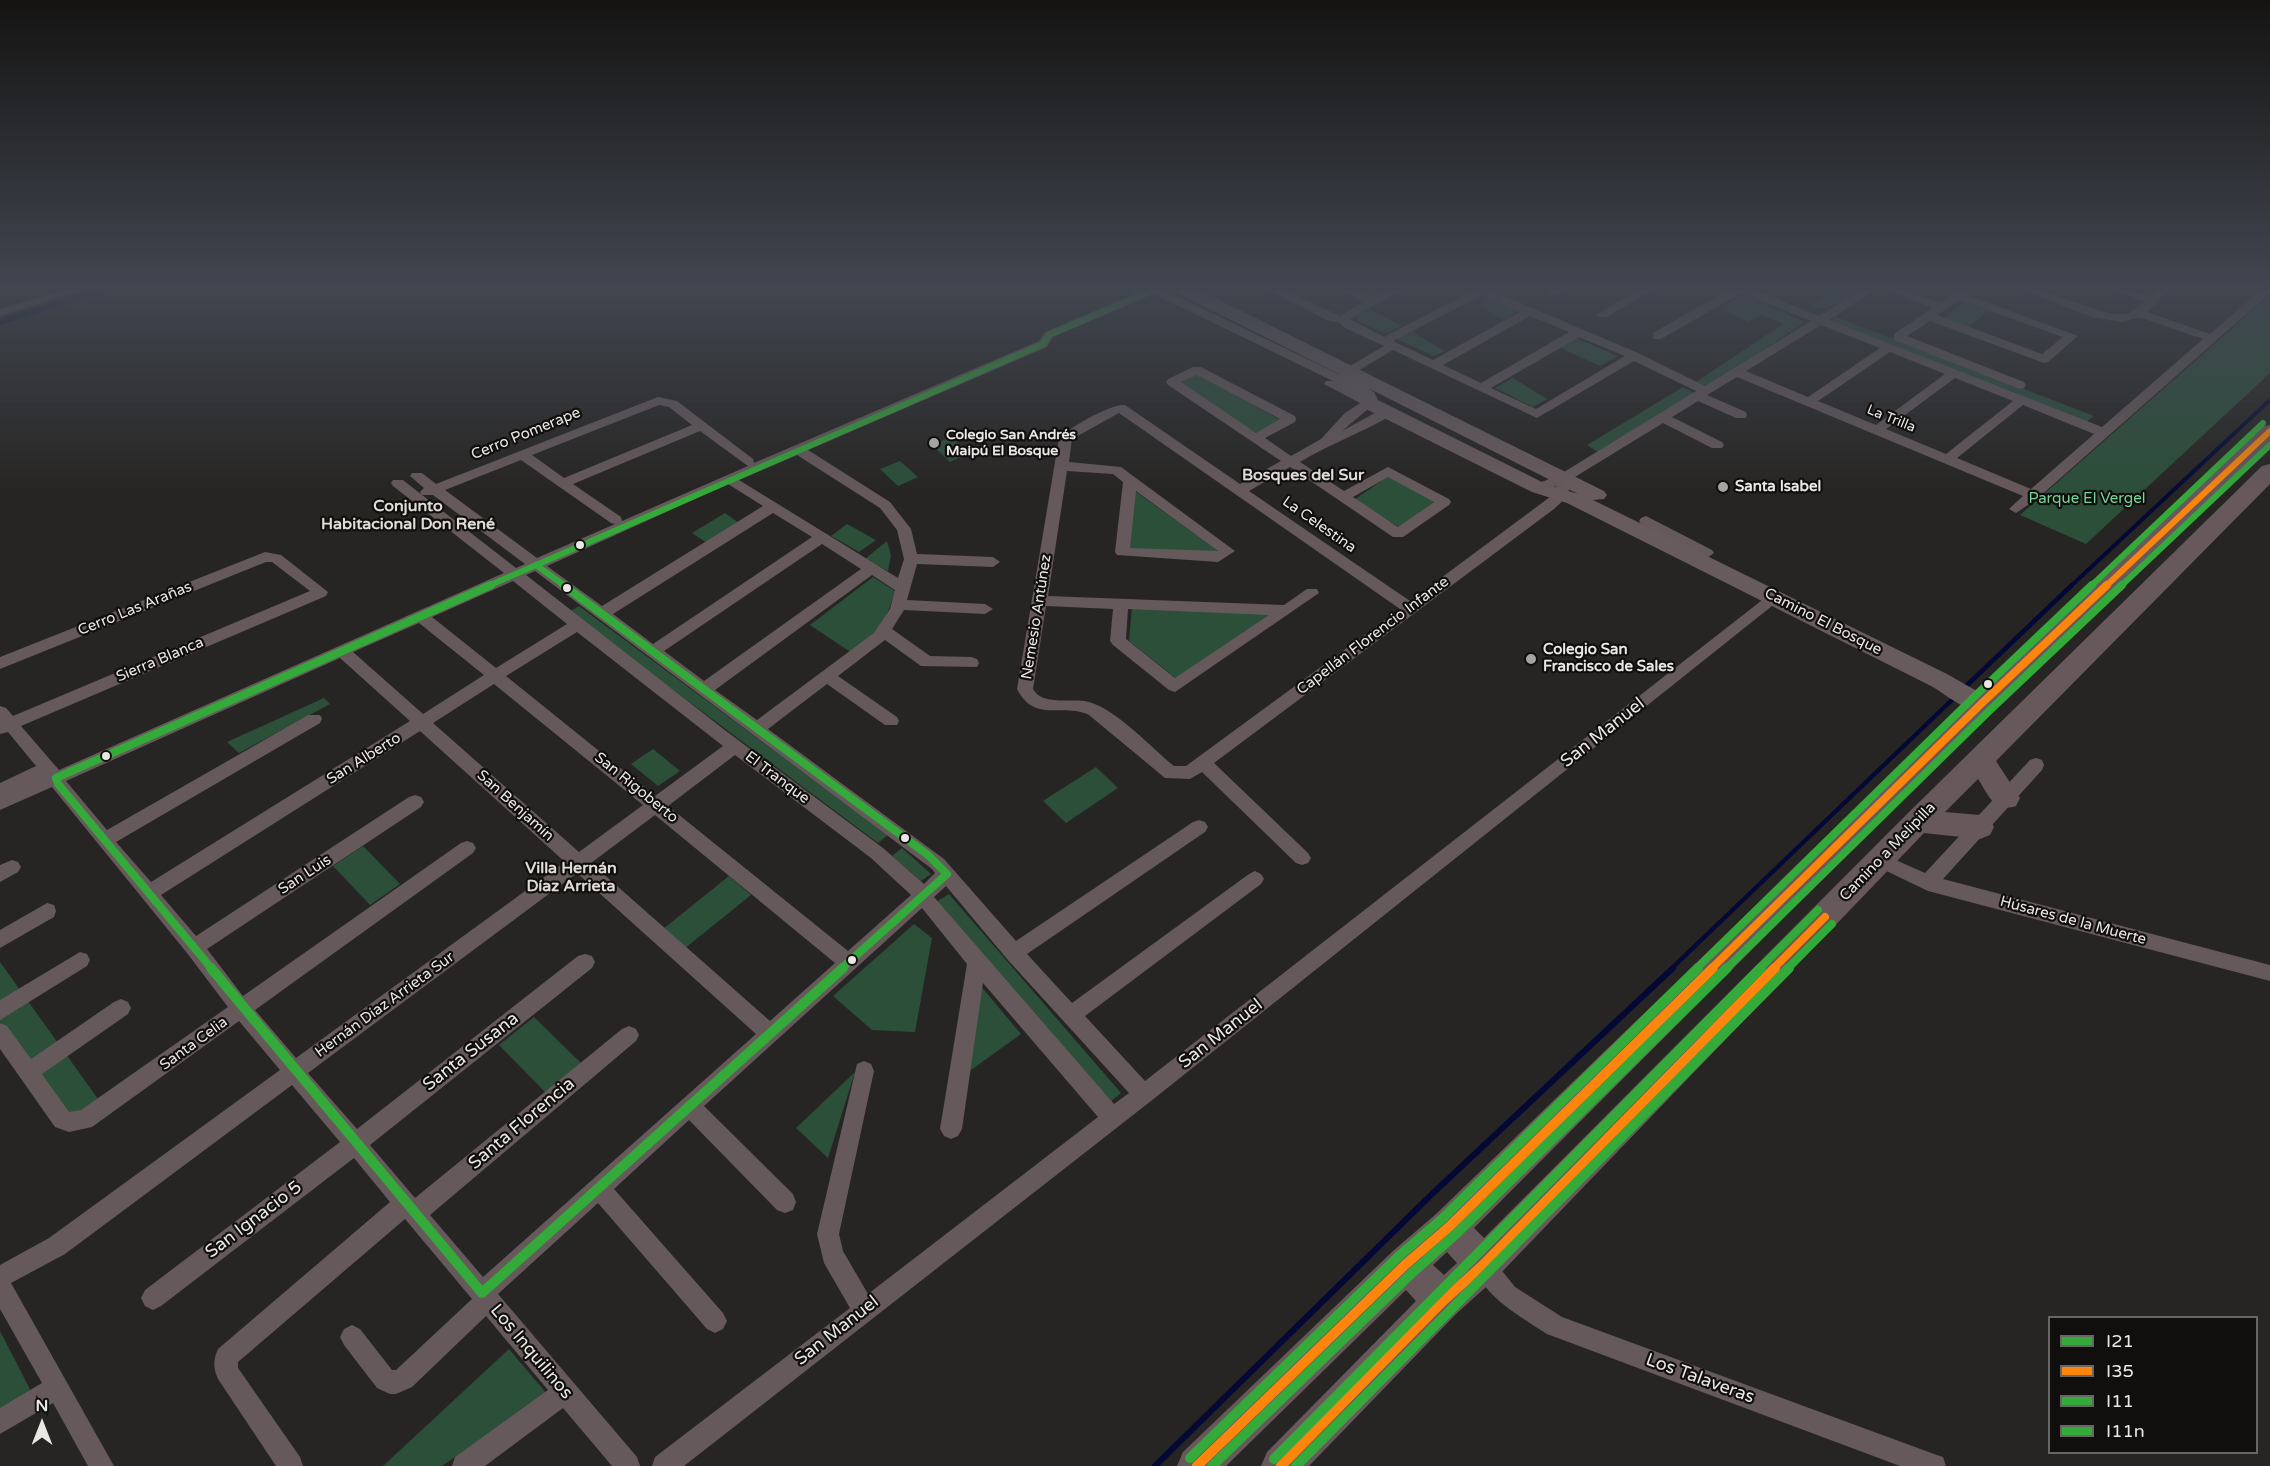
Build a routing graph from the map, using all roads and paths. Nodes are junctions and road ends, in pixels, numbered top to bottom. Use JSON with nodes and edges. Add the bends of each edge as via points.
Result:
{"nodes":[{"id":1,"x":1008,"y":358,"type":"edge"},
{"id":2,"x":1277,"y":358,"type":"edge"},
{"id":3,"x":1306,"y":358,"type":"edge"},
{"id":4,"x":1312,"y":358,"type":"edge"},
{"id":5,"x":1370,"y":358,"type":"edge"},
{"id":6,"x":1420,"y":358,"type":"edge"},
{"id":7,"x":1445,"y":358,"type":"edge"},
{"id":8,"x":1532,"y":358,"type":"edge"},
{"id":9,"x":1630,"y":358,"type":"edge"},
{"id":10,"x":1638,"y":358,"type":"edge"},
{"id":11,"x":1759,"y":358,"type":"edge"},
{"id":12,"x":1873,"y":358,"type":"edge"},
{"id":13,"x":1914,"y":358,"type":"edge"},
{"id":14,"x":1952,"y":358,"type":"edge"},
{"id":15,"x":2188,"y":358,"type":"edge"},
{"id":16,"x":1433,"y":365,"type":"junction"},
{"id":17,"x":1737,"y":372,"type":"junction"},
{"id":18,"x":1953,"y":374,"type":"junction"},
{"id":19,"x":1347,"y":377,"type":"junction"},
{"id":20,"x":2020,"y":385,"type":"dead end"},
{"id":21,"x":1483,"y":387,"type":"junction"},
{"id":22,"x":1702,"y":394,"type":"junction"},
{"id":23,"x":2021,"y":401,"type":"junction"},
{"id":24,"x":1809,"y":402,"type":"junction"},
{"id":25,"x":1369,"y":403,"type":"junction"},
{"id":26,"x":1120,"y":408,"type":"joint"},
{"id":27,"x":1387,"y":412,"type":"junction"},
{"id":28,"x":1741,"y":415,"type":"dead end"},
{"id":29,"x":1663,"y":418,"type":"junction"},
{"id":30,"x":701,"y":426,"type":"junction"},
{"id":31,"x":1877,"y":430,"type":"junction"},
{"id":32,"x":2270,"y":431,"type":"edge"},
{"id":33,"x":2103,"y":433,"type":"junction"},
{"id":34,"x":1256,"y":438,"type":"junction"},
{"id":35,"x":1326,"y":441,"type":"junction"},
{"id":36,"x":1717,"y":445,"type":"dead end"},
{"id":37,"x":794,"y":446,"type":"junction"},
{"id":38,"x":521,"y":454,"type":"junction"},
{"id":39,"x":1948,"y":459,"type":"junction"},
{"id":40,"x":1290,"y":461,"type":"junction"},
{"id":41,"x":748,"y":462,"type":"junction"},
{"id":42,"x":1061,"y":466,"type":"junction"},
{"id":43,"x":417,"y":476,"type":"dead end"},
{"id":44,"x":729,"y":479,"type":"junction"},
{"id":45,"x":2266,"y":480,"type":"edge"},
{"id":46,"x":1130,"y":481,"type":"junction"},
{"id":47,"x":398,"y":483,"type":"dead end"},
{"id":48,"x":564,"y":483,"type":"junction"},
{"id":49,"x":1562,"y":487,"type":"junction"},
{"id":50,"x":434,"y":489,"type":"junction"},
{"id":51,"x":1240,"y":490,"type":"junction"},
{"id":52,"x":2033,"y":495,"type":"junction"},
{"id":53,"x":415,"y":496,"type":"junction"},
{"id":54,"x":1344,"y":497,"type":"junction"},
{"id":55,"x":773,"y":506,"type":"junction"},
{"id":56,"x":2016,"y":509,"type":"dead end"},
{"id":57,"x":616,"y":520,"type":"junction"},
{"id":58,"x":1646,"y":521,"type":"junction"},
{"id":59,"x":822,"y":537,"type":"junction"},
{"id":60,"x":1664,"y":543,"type":"junction"},
{"id":61,"x":1707,"y":553,"type":"dead end"},
{"id":62,"x":911,"y":559,"type":"junction"},
{"id":63,"x":532,"y":562,"type":"junction"},
{"id":64,"x":993,"y":562,"type":"dead end"},
{"id":65,"x":872,"y":568,"type":"junction"},
{"id":66,"x":510,"y":572,"type":"junction"},
{"id":67,"x":903,"y":588,"type":"junction"},
{"id":68,"x":321,"y":592,"type":"joint"},
{"id":69,"x":1312,"y":592,"type":"dead end"},
{"id":70,"x":580,"y":597,"type":"junction"},
{"id":71,"x":1775,"y":598,"type":"junction"},
{"id":72,"x":1040,"y":601,"type":"junction"},
{"id":73,"x":1121,"y":604,"type":"junction"},
{"id":74,"x":898,"y":605,"type":"junction"},
{"id":75,"x":1410,"y":608,"type":"junction"},
{"id":76,"x":559,"y":609,"type":"junction"},
{"id":77,"x":985,"y":609,"type":"dead end"},
{"id":78,"x":1287,"y":610,"type":"junction"},
{"id":79,"x":603,"y":614,"type":"junction"},
{"id":80,"x":421,"y":616,"type":"junction"},
{"id":81,"x":578,"y":624,"type":"junction"},
{"id":82,"x":884,"y":631,"type":"junction"},
{"id":83,"x":342,"y":651,"type":"junction"},
{"id":84,"x":653,"y":651,"type":"junction"},
{"id":85,"x":0,"y":663,"type":"edge"},
{"id":86,"x":971,"y":663,"type":"dead end"},
{"id":87,"x":496,"y":675,"type":"junction"},
{"id":88,"x":828,"y":677,"type":"junction"},
{"id":89,"x":705,"y":689,"type":"junction"},
{"id":90,"x":1966,"y":696,"type":"junction"},
{"id":91,"x":314,"y":719,"type":"dead end"},
{"id":92,"x":891,"y":721,"type":"dead end"},
{"id":93,"x":4,"y":722,"type":"edge"},
{"id":94,"x":422,"y":723,"type":"junction"},
{"id":95,"x":758,"y":728,"type":"junction"},
{"id":96,"x":736,"y":746,"type":"junction"},
{"id":97,"x":1980,"y":760,"type":"junction"},
{"id":98,"x":1203,"y":763,"type":"junction"},
{"id":99,"x":2036,"y":765,"type":"dead end"},
{"id":100,"x":1167,"y":770,"type":"joint"},
{"id":101,"x":52,"y":773,"type":"junction"},
{"id":102,"x":0,"y":790,"type":"edge"},
{"id":103,"x":2006,"y":798,"type":"junction"},
{"id":104,"x":415,"y":802,"type":"dead end"},
{"id":105,"x":0,"y":803,"type":"edge"},
{"id":106,"x":656,"y":805,"type":"junction"},
{"id":107,"x":1918,"y":821,"type":"junction"},
{"id":108,"x":1199,"y":827,"type":"dead end"},
{"id":109,"x":1980,"y":827,"type":"junction"},
{"id":110,"x":900,"y":834,"type":"junction"},
{"id":111,"x":105,"y":840,"type":"junction"},
{"id":112,"x":466,"y":848,"type":"dead end"},
{"id":113,"x":878,"y":853,"type":"junction"},
{"id":114,"x":1302,"y":858,"type":"dead end"},
{"id":115,"x":1881,"y":860,"type":"junction"},
{"id":116,"x":578,"y":862,"type":"junction"},
{"id":117,"x":947,"y":874,"type":"junction"},
{"id":118,"x":1255,"y":879,"type":"dead end"},
{"id":119,"x":1928,"y":883,"type":"junction"},
{"id":120,"x":149,"y":893,"type":"junction"},
{"id":121,"x":923,"y":895,"type":"junction"},
{"id":122,"x":47,"y":911,"type":"dead end"},
{"id":123,"x":0,"y":940,"type":"edge"},
{"id":124,"x":194,"y":947,"type":"junction"},
{"id":125,"x":1014,"y":953,"type":"junction"},
{"id":126,"x":80,"y":960,"type":"dead end"},
{"id":127,"x":585,"y":962,"type":"dead end"},
{"id":128,"x":848,"y":962,"type":"junction"},
{"id":129,"x":977,"y":962,"type":"junction"},
{"id":130,"x":2270,"y":973,"type":"edge"},
{"id":131,"x":121,"y":1008,"type":"dead end"},
{"id":132,"x":242,"y":1010,"type":"junction"},
{"id":133,"x":0,"y":1011,"type":"edge"},
{"id":134,"x":1071,"y":1015,"type":"junction"},
{"id":135,"x":0,"y":1032,"type":"edge"},
{"id":136,"x":769,"y":1033,"type":"junction"},
{"id":137,"x":629,"y":1035,"type":"dead end"},
{"id":138,"x":295,"y":1071,"type":"junction"},
{"id":139,"x":864,"y":1071,"type":"dead end"},
{"id":140,"x":28,"y":1072,"type":"junction"},
{"id":141,"x":1144,"y":1094,"type":"junction"},
{"id":142,"x":689,"y":1106,"type":"junction"},
{"id":143,"x":1113,"y":1118,"type":"junction"},
{"id":144,"x":951,"y":1129,"type":"dead end"},
{"id":145,"x":356,"y":1143,"type":"junction"},
{"id":146,"x":598,"y":1187,"type":"junction"},
{"id":147,"x":785,"y":1202,"type":"dead end"},
{"id":148,"x":410,"y":1208,"type":"junction"},
{"id":149,"x":1449,"y":1227,"type":"junction"},
{"id":150,"x":1406,"y":1264,"type":"junction"},
{"id":151,"x":1482,"y":1265,"type":"junction"},
{"id":152,"x":0,"y":1277,"type":"edge"},
{"id":153,"x":0,"y":1287,"type":"edge"},
{"id":154,"x":485,"y":1297,"type":"junction"},
{"id":155,"x":153,"y":1298,"type":"dead end"},
{"id":156,"x":1443,"y":1301,"type":"junction"},
{"id":157,"x":864,"y":1310,"type":"junction"},
{"id":158,"x":715,"y":1321,"type":"dead end"},
{"id":159,"x":352,"y":1337,"type":"dead end"},
{"id":160,"x":57,"y":1387,"type":"junction"},
{"id":161,"x":564,"y":1392,"type":"junction"},
{"id":162,"x":0,"y":1422,"type":"edge"},
{"id":163,"x":102,"y":1466,"type":"edge"},
{"id":164,"x":291,"y":1466,"type":"edge"},
{"id":165,"x":464,"y":1466,"type":"edge"},
{"id":166,"x":628,"y":1466,"type":"edge"},
{"id":167,"x":664,"y":1466,"type":"edge"},
{"id":168,"x":1197,"y":1466,"type":"edge"},
{"id":169,"x":1281,"y":1466,"type":"edge"},
{"id":170,"x":1934,"y":1466,"type":"edge"}],
"edges":[{"from":1,"to":37,"type":"street"},
{"from":2,"to":25,"type":"street","name":"Camino El Bosque"},
{"from":3,"to":19,"type":"street","name":"Camino El Bosque"},
{"from":4,"to":19,"type":"street","name":"Camino El Bosque"},
{"from":5,"to":19,"type":"street"},
{"from":6,"to":16,"type":"street"},
{"from":7,"to":16,"type":"street"},
{"from":8,"to":21,"type":"street"},
{"from":9,"to":21,"type":"street","via":[[1537,414]]},
{"from":10,"to":22,"type":"street"},
{"from":11,"to":17,"type":"street","name":"Capellán Florencio Infante"},
{"from":12,"to":24,"type":"street"},
{"from":13,"to":18,"type":"street"},
{"from":14,"to":20,"type":"street"},
{"from":15,"to":33,"type":"street"},
{"from":16,"to":21,"type":"street"},
{"from":17,"to":22,"type":"street","name":"Capellán Florencio Infante"},
{"from":17,"to":24,"type":"street","name":"La Trilla"},
{"from":18,"to":23,"type":"street"},
{"from":18,"to":31,"type":"street"},
{"from":19,"to":25,"type":"street","name":"Camino El Bosque","via":[[1368,396]]},
{"from":19,"to":49,"type":"street","name":"Camino El Bosque"},
{"from":22,"to":28,"type":"street"},
{"from":22,"to":29,"type":"street","name":"Capellán Florencio Infante"},
{"from":23,"to":33,"type":"street"},
{"from":23,"to":39,"type":"street"},
{"from":24,"to":31,"type":"street","name":"La Trilla"},
{"from":25,"to":27,"type":"street","name":"Camino El Bosque"},
{"from":25,"to":35,"type":"street"},
{"from":26,"to":42,"type":"street","name":"Nemesio Antúnez","via":[[1068,435]]},
{"from":26,"to":51,"type":"street","name":"La Celestina"},
{"from":27,"to":35,"type":"street","via":[[1355,431]]},
{"from":27,"to":49,"type":"street","name":"Camino El Bosque","via":[[1539,488]]},
{"from":29,"to":36,"type":"street"},
{"from":29,"to":49,"type":"street","name":"Capellán Florencio Infante"},
{"from":30,"to":38,"type":"street","name":"Cerro Pomerape","via":[[670,402],[650,403]]},
{"from":30,"to":41,"type":"street"},
{"from":30,"to":48,"type":"street"},
{"from":31,"to":39,"type":"street","name":"La Trilla"},
{"from":32,"to":90,"type":"main road"},
{"from":33,"to":52,"type":"street"},
{"from":34,"to":34,"type":"street","via":[[1172,382],[1197,370],[1290,419]]},
{"from":34,"to":40,"type":"street"},
{"from":35,"to":40,"type":"street"},
{"from":37,"to":41,"type":"street"},
{"from":37,"to":44,"type":"street"},
{"from":37,"to":62,"type":"street","via":[[885,505],[904,529]]},
{"from":38,"to":48,"type":"street"},
{"from":38,"to":50,"type":"street","name":"Cerro Pomerape"},
{"from":39,"to":52,"type":"street","name":"La Trilla"},
{"from":40,"to":51,"type":"street"},
{"from":40,"to":54,"type":"street"},
{"from":41,"to":57,"type":"street"},
{"from":42,"to":46,"type":"street","via":[[1111,469]]},
{"from":42,"to":72,"type":"street","name":"Nemesio Antúnez"},
{"from":43,"to":50,"type":"street","name":"El Tranque"},
{"from":44,"to":55,"type":"street"},
{"from":44,"to":63,"type":"street"},
{"from":45,"to":97,"type":"main road","name":"Camino a Melipilla"},
{"from":46,"to":46,"type":"street","via":[[1122,552],[1218,557],[1228,551]]},
{"from":47,"to":53,"type":"street","name":"El Tranque"},
{"from":48,"to":57,"type":"street"},
{"from":49,"to":58,"type":"street","name":"Camino El Bosque"},
{"from":49,"to":60,"type":"street","name":"Camino El Bosque","via":[[1575,499]]},
{"from":49,"to":75,"type":"street","name":"Capellán Florencio Infante","via":[[1549,506]]},
{"from":50,"to":53,"type":"street","name":"Cerro Pomerape"},
{"from":50,"to":63,"type":"street","name":"El Tranque"},
{"from":51,"to":75,"type":"street","name":"La Celestina"},
{"from":52,"to":56,"type":"street"},
{"from":53,"to":66,"type":"street","name":"El Tranque"},
{"from":54,"to":54,"type":"street","via":[[1398,534],[1444,502],[1388,471]]},
{"from":55,"to":59,"type":"street"},
{"from":55,"to":79,"type":"street"},
{"from":57,"to":63,"type":"street"},
{"from":58,"to":60,"type":"street","name":"Camino El Bosque"},
{"from":58,"to":61,"type":"street","name":"Camino El Bosque"},
{"from":59,"to":65,"type":"street"},
{"from":59,"to":84,"type":"street"},
{"from":60,"to":71,"type":"street","name":"Camino El Bosque"},
{"from":62,"to":64,"type":"street"},
{"from":62,"to":67,"type":"street"},
{"from":63,"to":66,"type":"street"},
{"from":63,"to":70,"type":"street","name":"El Tranque"},
{"from":65,"to":67,"type":"street"},
{"from":65,"to":89,"type":"street"},
{"from":66,"to":76,"type":"street","name":"El Tranque"},
{"from":66,"to":80,"type":"street"},
{"from":66,"to":101,"type":"street"},
{"from":67,"to":74,"type":"street"},
{"from":68,"to":85,"type":"street","name":"Cerro Las Arañas","via":[[276,558],[256,560]]},
{"from":68,"to":93,"type":"street","name":"Sierra Blanca"},
{"from":69,"to":78,"type":"street"},
{"from":70,"to":76,"type":"street"},
{"from":70,"to":79,"type":"street","name":"El Tranque"},
{"from":71,"to":90,"type":"street","name":"Camino El Bosque"},
{"from":71,"to":141,"type":"street","name":"San Manuel"},
{"from":72,"to":73,"type":"street"},
{"from":72,"to":100,"type":"street","name":"Nemesio Antúnez","via":[[1027,695],[1041,704],[1090,708]]},
{"from":73,"to":78,"type":"street"},
{"from":73,"to":78,"type":"street","via":[[1118,641],[1175,686]]},
{"from":74,"to":77,"type":"street"},
{"from":74,"to":82,"type":"street"},
{"from":75,"to":98,"type":"street","name":"Capellán Florencio Infante"},
{"from":76,"to":81,"type":"street","name":"El Tranque"},
{"from":79,"to":84,"type":"street","name":"El Tranque"},
{"from":80,"to":83,"type":"street"},
{"from":80,"to":87,"type":"street","name":"San Rigoberto"},
{"from":81,"to":87,"type":"street","name":"San Alberto"},
{"from":81,"to":96,"type":"street","name":"El Tranque"},
{"from":82,"to":86,"type":"street","via":[[927,662]]},
{"from":82,"to":88,"type":"street"},
{"from":83,"to":94,"type":"street","name":"San Benjamín"},
{"from":83,"to":101,"type":"street"},
{"from":84,"to":89,"type":"street","name":"El Tranque"},
{"from":87,"to":94,"type":"street","name":"San Alberto"},
{"from":87,"to":106,"type":"street","name":"San Rigoberto"},
{"from":88,"to":92,"type":"street"},
{"from":88,"to":95,"type":"street"},
{"from":89,"to":95,"type":"street","name":"El Tranque"},
{"from":90,"to":149,"type":"main road"},
{"from":91,"to":111,"type":"street"},
{"from":93,"to":101,"type":"street","name":"Los Inquilinos"},
{"from":94,"to":116,"type":"street","name":"San Benjamín"},
{"from":94,"to":120,"type":"street","name":"San Alberto"},
{"from":95,"to":110,"type":"street","name":"El Tranque"},
{"from":96,"to":106,"type":"street","name":"Hernán Díaz Arrieta Sur"},
{"from":96,"to":113,"type":"street","name":"El Tranque"},
{"from":97,"to":103,"type":"main road"},
{"from":97,"to":107,"type":"main road","name":"Camino a Melipilla"},
{"from":98,"to":100,"type":"street","name":"Capellán Florencio Infante","via":[[1182,774]]},
{"from":98,"to":114,"type":"street"},
{"from":99,"to":103,"type":"street"},
{"from":101,"to":102,"type":"street"},
{"from":101,"to":105,"type":"street"},
{"from":101,"to":111,"type":"street","name":"Los Inquilinos"},
{"from":103,"to":109,"type":"street"},
{"from":104,"to":124,"type":"street","name":"San Luis"},
{"from":106,"to":116,"type":"street","name":"Hernán Díaz Arrieta Sur"},
{"from":106,"to":128,"type":"street","name":"San Rigoberto"},
{"from":107,"to":109,"type":"main road"},
{"from":107,"to":115,"type":"main road","name":"Camino a Melipilla"},
{"from":108,"to":125,"type":"street"},
{"from":109,"to":119,"type":"street"},
{"from":110,"to":113,"type":"street"},
{"from":110,"to":117,"type":"street","name":"El Tranque"},
{"from":111,"to":120,"type":"street","name":"Los Inquilinos"},
{"from":112,"to":132,"type":"street","name":"Santa Celia"},
{"from":113,"to":121,"type":"street","name":"El Tranque"},
{"from":115,"to":119,"type":"street","name":"Húsares de la Muerte"},
{"from":115,"to":151,"type":"main road","name":"Camino a Melipilla"},
{"from":116,"to":136,"type":"street","name":"San Benjamín"},
{"from":116,"to":138,"type":"street","name":"Hernán Díaz Arrieta Sur"},
{"from":117,"to":121,"type":"street"},
{"from":117,"to":125,"type":"street","name":"El Tranque"},
{"from":118,"to":134,"type":"street"},
{"from":119,"to":130,"type":"street","name":"Húsares de la Muerte"},
{"from":120,"to":124,"type":"street","name":"Los Inquilinos"},
{"from":121,"to":128,"type":"street"},
{"from":121,"to":129,"type":"street","name":"El Tranque"},
{"from":122,"to":123,"type":"street"},
{"from":124,"to":132,"type":"street","name":"Los Inquilinos"},
{"from":125,"to":134,"type":"street","name":"El Tranque"},
{"from":126,"to":133,"type":"street"},
{"from":127,"to":145,"type":"street","name":"Santa Susana"},
{"from":128,"to":136,"type":"street"},
{"from":129,"to":143,"type":"street","name":"El Tranque"},
{"from":129,"to":144,"type":"street"},
{"from":131,"to":140,"type":"street"},
{"from":132,"to":138,"type":"street","name":"Los Inquilinos"},
{"from":132,"to":140,"type":"street","name":"Santa Celia","via":[[85,1120],[62,1120]]},
{"from":134,"to":141,"type":"street","name":"El Tranque"},
{"from":135,"to":140,"type":"street","name":"Santa Celia"},
{"from":136,"to":142,"type":"street"},
{"from":137,"to":148,"type":"street","name":"Santa Florencia"},
{"from":138,"to":145,"type":"street","name":"Los Inquilinos"},
{"from":138,"to":152,"type":"street","name":"Hernán Díaz Arrieta Sur","via":[[57,1246]]},
{"from":139,"to":157,"type":"street","via":[[828,1234],[832,1255]]},
{"from":141,"to":143,"type":"street","name":"San Manuel"},
{"from":142,"to":146,"type":"street"},
{"from":142,"to":147,"type":"street"},
{"from":143,"to":157,"type":"street","name":"San Manuel"},
{"from":145,"to":148,"type":"street","name":"Los Inquilinos"},
{"from":145,"to":155,"type":"street","name":"San Ignacio 5"},
{"from":146,"to":154,"type":"street"},
{"from":146,"to":158,"type":"street"},
{"from":148,"to":154,"type":"street","name":"Los Inquilinos"},
{"from":148,"to":164,"type":"street","name":"Santa Florencia","via":[[226,1357],[226,1371]]},
{"from":149,"to":150,"type":"main road"},
{"from":149,"to":151,"type":"main road"},
{"from":150,"to":156,"type":"main road"},
{"from":150,"to":168,"type":"main road"},
{"from":151,"to":156,"type":"main road","name":"Camino a Melipilla"},
{"from":151,"to":170,"type":"street","name":"Los Talaveras","via":[[1507,1295],[1555,1326]]},
{"from":153,"to":160,"type":"street"},
{"from":154,"to":159,"type":"street","via":[[398,1382],[385,1380]]},
{"from":154,"to":161,"type":"street","name":"Los Inquilinos"},
{"from":156,"to":169,"type":"main road","name":"Camino a Melipilla"},
{"from":157,"to":167,"type":"street","name":"San Manuel"},
{"from":160,"to":162,"type":"street"},
{"from":160,"to":163,"type":"street"},
{"from":161,"to":165,"type":"street"},
{"from":161,"to":166,"type":"street","name":"Los Inquilinos"}]}
